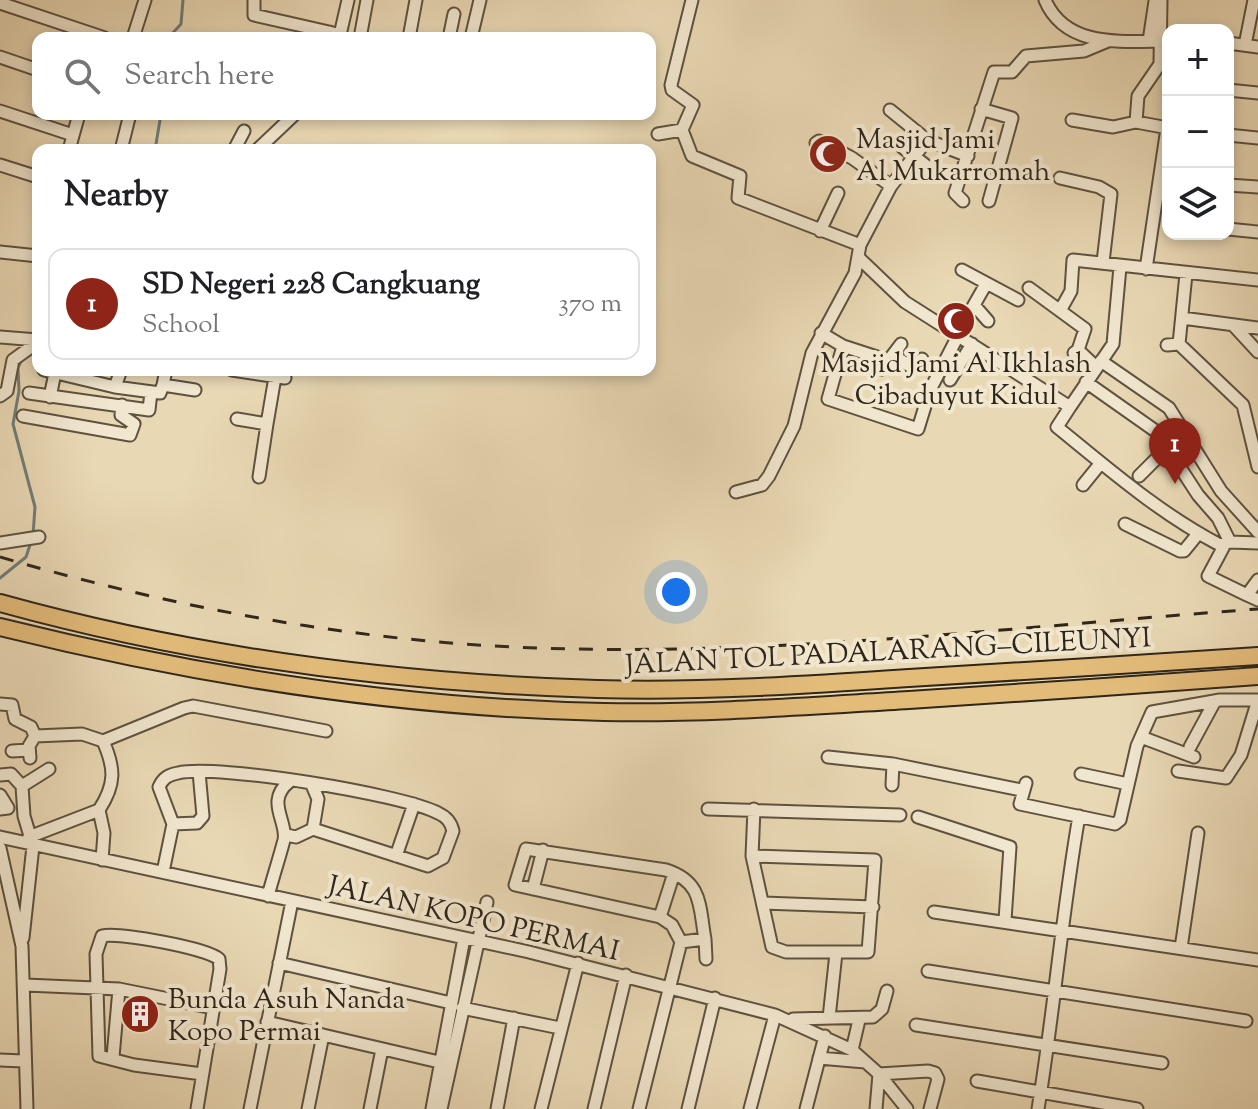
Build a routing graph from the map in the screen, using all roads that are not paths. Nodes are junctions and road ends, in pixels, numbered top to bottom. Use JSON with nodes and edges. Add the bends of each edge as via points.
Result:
{"nodes":[{"id":1,"x":145,"y":0,"type":"edge"},
{"id":2,"x":254,"y":0,"type":"edge"},
{"id":3,"x":348,"y":0,"type":"edge"},
{"id":4,"x":367,"y":0,"type":"edge"},
{"id":5,"x":416,"y":0,"type":"edge"},
{"id":6,"x":480,"y":0,"type":"edge"},
{"id":7,"x":692,"y":0,"type":"edge"},
{"id":8,"x":1045,"y":0,"type":"edge"},
{"id":9,"x":1158,"y":0,"type":"edge"},
{"id":10,"x":1254,"y":0,"type":"edge"},
{"id":11,"x":0,"y":3,"type":"edge"},
{"id":12,"x":454,"y":14,"type":"dead end"},
{"id":13,"x":1255,"y":15,"type":"edge"},
{"id":14,"x":87,"y":32,"type":"edge"},
{"id":15,"x":135,"y":32,"type":"edge"},
{"id":16,"x":321,"y":32,"type":"edge"},
{"id":17,"x":338,"y":32,"type":"edge"},
{"id":18,"x":361,"y":32,"type":"edge"},
{"id":19,"x":410,"y":32,"type":"edge"},
{"id":20,"x":450,"y":32,"type":"edge"},
{"id":21,"x":472,"y":32,"type":"edge"},
{"id":22,"x":1108,"y":41,"type":"junction"},
{"id":23,"x":1159,"y":41,"type":"edge"},
{"id":24,"x":1234,"y":44,"type":"edge"},
{"id":25,"x":1245,"y":45,"type":"junction"},
{"id":26,"x":1258,"y":47,"type":"edge"},
{"id":27,"x":0,"y":57,"type":"edge"},
{"id":28,"x":32,"y":68,"type":"edge"},
{"id":29,"x":1234,"y":91,"type":"edge"},
{"id":30,"x":1258,"y":93,"type":"edge"},
{"id":31,"x":981,"y":109,"type":"junction"},
{"id":32,"x":890,"y":110,"type":"dead end"},
{"id":33,"x":0,"y":111,"type":"edge"},
{"id":34,"x":77,"y":120,"type":"edge"},
{"id":35,"x":128,"y":120,"type":"edge"},
{"id":36,"x":289,"y":120,"type":"edge"},
{"id":37,"x":1072,"y":120,"type":"dead end"},
{"id":38,"x":1136,"y":122,"type":"junction"},
{"id":39,"x":1162,"y":127,"type":"edge"},
{"id":40,"x":682,"y":130,"type":"junction"},
{"id":41,"x":244,"y":131,"type":"dead end"},
{"id":42,"x":658,"y":134,"type":"dead end"},
{"id":43,"x":73,"y":135,"type":"junction"},
{"id":44,"x":1234,"y":136,"type":"edge"},
{"id":45,"x":1258,"y":138,"type":"edge"},
{"id":46,"x":927,"y":140,"type":"junction"},
{"id":47,"x":816,"y":143,"type":"dead end"},
{"id":48,"x":71,"y":144,"type":"edge"},
{"id":49,"x":122,"y":144,"type":"edge"},
{"id":50,"x":237,"y":144,"type":"edge"},
{"id":51,"x":263,"y":144,"type":"edge"},
{"id":52,"x":908,"y":151,"type":"junction"},
{"id":53,"x":968,"y":156,"type":"junction"},
{"id":54,"x":0,"y":165,"type":"edge"},
{"id":55,"x":928,"y":167,"type":"dead end"},
{"id":56,"x":32,"y":175,"type":"edge"},
{"id":57,"x":1060,"y":178,"type":"dead end"},
{"id":58,"x":1234,"y":185,"type":"edge"},
{"id":59,"x":891,"y":186,"type":"junction"},
{"id":60,"x":1162,"y":187,"type":"edge"},
{"id":61,"x":1258,"y":187,"type":"edge"},
{"id":62,"x":838,"y":193,"type":"dead end"},
{"id":63,"x":963,"y":201,"type":"dead end"},
{"id":64,"x":989,"y":201,"type":"dead end"},
{"id":65,"x":1154,"y":220,"type":"junction"},
{"id":66,"x":1162,"y":221,"type":"edge"},
{"id":67,"x":1234,"y":230,"type":"edge"},
{"id":68,"x":820,"y":231,"type":"junction"},
{"id":69,"x":1258,"y":232,"type":"edge"},
{"id":70,"x":0,"y":252,"type":"edge"},
{"id":71,"x":32,"y":255,"type":"edge"},
{"id":72,"x":861,"y":255,"type":"junction"},
{"id":73,"x":1103,"y":262,"type":"junction"},
{"id":74,"x":1120,"y":267,"type":"junction"},
{"id":75,"x":1146,"y":269,"type":"junction"},
{"id":76,"x":962,"y":270,"type":"dead end"},
{"id":77,"x":1186,"y":274,"type":"junction"},
{"id":78,"x":1258,"y":280,"type":"edge"},
{"id":79,"x":986,"y":284,"type":"junction"},
{"id":80,"x":1029,"y":288,"type":"dead end"},
{"id":81,"x":1018,"y":300,"type":"dead end"},
{"id":82,"x":974,"y":305,"type":"junction"},
{"id":83,"x":1061,"y":309,"type":"junction"},
{"id":84,"x":1182,"y":318,"type":"junction"},
{"id":85,"x":988,"y":321,"type":"dead end"},
{"id":86,"x":1234,"y":326,"type":"junction"},
{"id":87,"x":1258,"y":328,"type":"edge"},
{"id":88,"x":821,"y":333,"type":"junction"},
{"id":89,"x":0,"y":337,"type":"edge"},
{"id":90,"x":960,"y":338,"type":"junction"},
{"id":91,"x":32,"y":340,"type":"edge"},
{"id":92,"x":901,"y":344,"type":"dead end"},
{"id":93,"x":972,"y":344,"type":"junction"},
{"id":94,"x":32,"y":346,"type":"edge"},
{"id":95,"x":843,"y":346,"type":"junction"},
{"id":96,"x":1258,"y":352,"type":"edge"},
{"id":97,"x":922,"y":359,"type":"dead end"},
{"id":98,"x":887,"y":361,"type":"junction"},
{"id":99,"x":1099,"y":364,"type":"junction"},
{"id":100,"x":49,"y":376,"type":"edge"},
{"id":101,"x":67,"y":376,"type":"edge"},
{"id":102,"x":119,"y":376,"type":"edge"},
{"id":103,"x":165,"y":376,"type":"edge"},
{"id":104,"x":274,"y":376,"type":"edge"},
{"id":105,"x":950,"y":380,"type":"dead end"},
{"id":106,"x":1086,"y":382,"type":"junction"},
{"id":107,"x":163,"y":385,"type":"junction"},
{"id":108,"x":115,"y":387,"type":"junction"},
{"id":109,"x":195,"y":390,"type":"dead end"},
{"id":110,"x":151,"y":392,"type":"junction"},
{"id":111,"x":29,"y":393,"type":"dead end"},
{"id":112,"x":2,"y":396,"type":"edge"},
{"id":113,"x":50,"y":397,"type":"junction"},
{"id":114,"x":122,"y":405,"type":"junction"},
{"id":115,"x":1070,"y":407,"type":"junction"},
{"id":116,"x":23,"y":416,"type":"dead end"},
{"id":117,"x":237,"y":419,"type":"dead end"},
{"id":118,"x":267,"y":424,"type":"junction"},
{"id":119,"x":1169,"y":446,"type":"junction"},
{"id":120,"x":1100,"y":464,"type":"junction"},
{"id":121,"x":1258,"y":467,"type":"edge"},
{"id":122,"x":1139,"y":476,"type":"dead end"},
{"id":123,"x":259,"y":477,"type":"dead end"},
{"id":124,"x":1083,"y":485,"type":"dead end"},
{"id":125,"x":736,"y":492,"type":"dead end"},
{"id":126,"x":1125,"y":524,"type":"dead end"},
{"id":127,"x":1258,"y":532,"type":"edge"},
{"id":128,"x":1197,"y":535,"type":"junction"},
{"id":129,"x":33,"y":537,"type":"dead end"},
{"id":130,"x":0,"y":543,"type":"edge"},
{"id":131,"x":1258,"y":543,"type":"edge"},
{"id":132,"x":1227,"y":544,"type":"junction"},
{"id":133,"x":1258,"y":580,"type":"edge"},
{"id":134,"x":1252,"y":598,"type":"edge"},
{"id":135,"x":0,"y":604,"type":"edge"},
{"id":136,"x":0,"y":627,"type":"edge"},
{"id":137,"x":1258,"y":656,"type":"edge"},
{"id":138,"x":1258,"y":676,"type":"edge"},
{"id":139,"x":1258,"y":700,"type":"edge"},
{"id":140,"x":1215,"y":701,"type":"junction"},
{"id":141,"x":0,"y":704,"type":"edge"},
{"id":142,"x":326,"y":731,"type":"dead end"},
{"id":143,"x":35,"y":736,"type":"junction"},
{"id":144,"x":1141,"y":737,"type":"junction"},
{"id":145,"x":103,"y":741,"type":"junction"},
{"id":146,"x":12,"y":751,"type":"dead end"},
{"id":147,"x":828,"y":757,"type":"dead end"},
{"id":148,"x":893,"y":764,"type":"junction"},
{"id":149,"x":49,"y":769,"type":"dead end"},
{"id":150,"x":1178,"y":771,"type":"dead end"},
{"id":151,"x":199,"y":772,"type":"junction"},
{"id":152,"x":1081,"y":774,"type":"dead end"},
{"id":153,"x":0,"y":775,"type":"edge"},
{"id":154,"x":289,"y":782,"type":"junction"},
{"id":155,"x":1128,"y":784,"type":"junction"},
{"id":156,"x":312,"y":785,"type":"junction"},
{"id":157,"x":892,"y":785,"type":"dead end"},
{"id":158,"x":22,"y":786,"type":"junction"},
{"id":159,"x":0,"y":795,"type":"edge"},
{"id":160,"x":414,"y":804,"type":"junction"},
{"id":161,"x":0,"y":809,"type":"edge"},
{"id":162,"x":708,"y":809,"type":"dead end"},
{"id":163,"x":754,"y":809,"type":"junction"},
{"id":164,"x":99,"y":810,"type":"junction"},
{"id":165,"x":900,"y":815,"type":"dead end"},
{"id":166,"x":1079,"y":816,"type":"junction"},
{"id":167,"x":918,"y":817,"type":"dead end"},
{"id":168,"x":173,"y":824,"type":"junction"},
{"id":169,"x":313,"y":829,"type":"junction"},
{"id":170,"x":1198,"y":833,"type":"dead end"},
{"id":171,"x":286,"y":835,"type":"junction"},
{"id":172,"x":0,"y":837,"type":"edge"},
{"id":173,"x":31,"y":841,"type":"junction"},
{"id":174,"x":0,"y":848,"type":"edge"},
{"id":175,"x":543,"y":850,"type":"junction"},
{"id":176,"x":396,"y":856,"type":"junction"},
{"id":177,"x":752,"y":856,"type":"junction"},
{"id":178,"x":102,"y":860,"type":"junction"},
{"id":179,"x":163,"y":872,"type":"junction"},
{"id":180,"x":674,"y":873,"type":"junction"},
{"id":181,"x":533,"y":889,"type":"junction"},
{"id":182,"x":268,"y":896,"type":"junction"},
{"id":183,"x":292,"y":901,"type":"junction"},
{"id":184,"x":487,"y":902,"type":"dead end"},
{"id":185,"x":763,"y":903,"type":"junction"},
{"id":186,"x":873,"y":907,"type":"junction"},
{"id":187,"x":934,"y":912,"type":"dead end"},
{"id":188,"x":660,"y":917,"type":"junction"},
{"id":189,"x":1005,"y":920,"type":"junction"},
{"id":190,"x":1063,"y":930,"type":"junction"},
{"id":191,"x":705,"y":939,"type":"junction"},
{"id":192,"x":470,"y":940,"type":"junction"},
{"id":193,"x":681,"y":942,"type":"junction"},
{"id":194,"x":22,"y":946,"type":"junction"},
{"id":195,"x":1181,"y":948,"type":"junction"},
{"id":196,"x":836,"y":953,"type":"junction"},
{"id":197,"x":706,"y":959,"type":"dead end"},
{"id":198,"x":1258,"y":960,"type":"edge"},
{"id":199,"x":279,"y":963,"type":"junction"},
{"id":200,"x":578,"y":963,"type":"junction"},
{"id":201,"x":928,"y":971,"type":"dead end"},
{"id":202,"x":626,"y":975,"type":"junction"},
{"id":203,"x":25,"y":985,"type":"junction"},
{"id":204,"x":667,"y":986,"type":"junction"},
{"id":205,"x":97,"y":989,"type":"junction"},
{"id":206,"x":119,"y":989,"type":"junction"},
{"id":207,"x":1055,"y":989,"type":"junction"},
{"id":208,"x":887,"y":991,"type":"dead end"},
{"id":209,"x":715,"y":998,"type":"junction"},
{"id":210,"x":457,"y":1006,"type":"junction"},
{"id":211,"x":213,"y":1008,"type":"junction"},
{"id":212,"x":779,"y":1017,"type":"junction"},
{"id":213,"x":514,"y":1018,"type":"junction"},
{"id":214,"x":829,"y":1018,"type":"junction"},
{"id":215,"x":859,"y":1020,"type":"junction"},
{"id":216,"x":1246,"y":1021,"type":"dead end"},
{"id":217,"x":267,"y":1022,"type":"junction"},
{"id":218,"x":916,"y":1025,"type":"dead end"},
{"id":219,"x":560,"y":1028,"type":"junction"},
{"id":220,"x":323,"y":1035,"type":"junction"},
{"id":221,"x":825,"y":1036,"type":"junction"},
{"id":222,"x":1048,"y":1043,"type":"junction"},
{"id":223,"x":382,"y":1049,"type":"junction"},
{"id":224,"x":852,"y":1050,"type":"junction"},
{"id":225,"x":113,"y":1057,"type":"junction"},
{"id":226,"x":819,"y":1058,"type":"junction"},
{"id":227,"x":1,"y":1060,"type":"edge"},
{"id":228,"x":23,"y":1061,"type":"junction"},
{"id":229,"x":439,"y":1062,"type":"junction"},
{"id":230,"x":866,"y":1062,"type":"junction"},
{"id":231,"x":1162,"y":1063,"type":"dead end"},
{"id":232,"x":202,"y":1074,"type":"junction"},
{"id":233,"x":879,"y":1074,"type":"junction"},
{"id":234,"x":977,"y":1081,"type":"dead end"},
{"id":235,"x":1041,"y":1090,"type":"junction"},
{"id":236,"x":27,"y":1109,"type":"edge"},
{"id":237,"x":197,"y":1109,"type":"edge"},
{"id":238,"x":250,"y":1109,"type":"edge"},
{"id":239,"x":308,"y":1109,"type":"edge"},
{"id":240,"x":370,"y":1109,"type":"edge"},
{"id":241,"x":432,"y":1109,"type":"edge"},
{"id":242,"x":441,"y":1109,"type":"edge"},
{"id":243,"x":497,"y":1109,"type":"edge"},
{"id":244,"x":541,"y":1109,"type":"edge"},
{"id":245,"x":594,"y":1109,"type":"edge"},
{"id":246,"x":639,"y":1109,"type":"edge"},
{"id":247,"x":688,"y":1109,"type":"edge"},
{"id":248,"x":750,"y":1109,"type":"edge"},
{"id":249,"x":806,"y":1109,"type":"edge"},
{"id":250,"x":876,"y":1109,"type":"edge"},
{"id":251,"x":907,"y":1109,"type":"edge"},
{"id":252,"x":930,"y":1109,"type":"edge"},
{"id":253,"x":1038,"y":1109,"type":"edge"},
{"id":254,"x":1137,"y":1109,"type":"edge"}],
"edges":[{"from":1,"to":15,"type":"street"},
{"from":2,"to":16,"type":"street","via":[[257,16]]},
{"from":3,"to":17,"type":"street"},
{"from":4,"to":18,"type":"street"},
{"from":5,"to":19,"type":"street"},
{"from":6,"to":21,"type":"street"},
{"from":7,"to":40,"type":"street","via":[[671,81],[672,90],[694,107]]},
{"from":8,"to":22,"type":"street","via":[[1065,29]]},
{"from":9,"to":23,"type":"street"},
{"from":10,"to":13,"type":"street"},
{"from":11,"to":14,"type":"street"},
{"from":12,"to":20,"type":"street"},
{"from":13,"to":25,"type":"street"},
{"from":22,"to":23,"type":"street"},
{"from":22,"to":31,"type":"street","via":[[1084,51],[1026,56],[1012,72],[996,70]]},
{"from":23,"to":38,"type":"street","via":[[1160,64],[1138,96]]},
{"from":24,"to":25,"type":"street"},
{"from":25,"to":26,"type":"street"},
{"from":27,"to":28,"type":"street"},
{"from":29,"to":30,"type":"street"},
{"from":31,"to":53,"type":"street"},
{"from":31,"to":64,"type":"street","via":[[1012,118]]},
{"from":32,"to":46,"type":"street"},
{"from":33,"to":43,"type":"street"},
{"from":34,"to":43,"type":"street"},
{"from":35,"to":49,"type":"street"},
{"from":36,"to":51,"type":"street"},
{"from":37,"to":38,"type":"street","via":[[1113,127]]},
{"from":38,"to":39,"type":"street"},
{"from":40,"to":42,"type":"street"},
{"from":40,"to":68,"type":"street","via":[[696,159],[740,176],[738,198]]},
{"from":41,"to":50,"type":"street"},
{"from":43,"to":48,"type":"street"},
{"from":44,"to":45,"type":"street"},
{"from":46,"to":52,"type":"street"},
{"from":46,"to":53,"type":"street"},
{"from":47,"to":59,"type":"street","via":[[841,151]]},
{"from":52,"to":55,"type":"street"},
{"from":52,"to":59,"type":"street"},
{"from":53,"to":63,"type":"street","via":[[955,193]]},
{"from":54,"to":56,"type":"street"},
{"from":57,"to":73,"type":"street","via":[[1111,194]]},
{"from":58,"to":61,"type":"street"},
{"from":59,"to":72,"type":"street"},
{"from":60,"to":65,"type":"street"},
{"from":62,"to":68,"type":"street"},
{"from":65,"to":66,"type":"street"},
{"from":65,"to":75,"type":"street"},
{"from":67,"to":69,"type":"street"},
{"from":68,"to":72,"type":"street"},
{"from":70,"to":71,"type":"street"},
{"from":72,"to":88,"type":"street"},
{"from":72,"to":90,"type":"street","via":[[905,302]]},
{"from":73,"to":74,"type":"street"},
{"from":73,"to":83,"type":"street","via":[[1073,260],[1071,291]]},
{"from":74,"to":75,"type":"street"},
{"from":74,"to":99,"type":"street","via":[[1113,344]]},
{"from":75,"to":77,"type":"street"},
{"from":76,"to":79,"type":"street"},
{"from":77,"to":78,"type":"street"},
{"from":77,"to":84,"type":"street"},
{"from":79,"to":81,"type":"street"},
{"from":79,"to":82,"type":"street"},
{"from":80,"to":83,"type":"street"},
{"from":82,"to":85,"type":"street"},
{"from":82,"to":90,"type":"street"},
{"from":83,"to":99,"type":"street","via":[[1085,330],[1076,351]]},
{"from":84,"to":86,"type":"street"},
{"from":84,"to":121,"type":"street","via":[[1173,345],[1243,405]]},
{"from":86,"to":87,"type":"street"},
{"from":86,"to":96,"type":"street"},
{"from":88,"to":95,"type":"street"},
{"from":88,"to":125,"type":"street","via":[[794,426],[769,476],[762,485]]},
{"from":89,"to":91,"type":"street"},
{"from":90,"to":93,"type":"street"},
{"from":90,"to":95,"type":"street","via":[[930,390],[918,429],[827,398]]},
{"from":92,"to":98,"type":"street"},
{"from":93,"to":105,"type":"street"},
{"from":93,"to":115,"type":"street"},
{"from":94,"to":112,"type":"street","via":[[13,360]]},
{"from":95,"to":98,"type":"street"},
{"from":97,"to":98,"type":"street","via":[[913,368]]},
{"from":99,"to":106,"type":"street"},
{"from":99,"to":127,"type":"street","via":[[1169,408],[1221,491]]},
{"from":100,"to":113,"type":"street"},
{"from":101,"to":108,"type":"street"},
{"from":102,"to":108,"type":"street"},
{"from":103,"to":107,"type":"street"},
{"from":104,"to":118,"type":"street","via":[[280,377]]},
{"from":106,"to":115,"type":"street"},
{"from":106,"to":119,"type":"street","via":[[1146,421]]},
{"from":107,"to":109,"type":"street"},
{"from":107,"to":110,"type":"street","via":[[160,393]]},
{"from":108,"to":110,"type":"street"},
{"from":110,"to":114,"type":"street","via":[[149,410]]},
{"from":111,"to":113,"type":"street"},
{"from":113,"to":114,"type":"street"},
{"from":114,"to":116,"type":"street","via":[[121,415],[134,424],[130,435]]},
{"from":115,"to":120,"type":"street","via":[[1057,427]]},
{"from":117,"to":118,"type":"street"},
{"from":118,"to":123,"type":"street"},
{"from":119,"to":122,"type":"street"},
{"from":119,"to":132,"type":"street"},
{"from":120,"to":124,"type":"street"},
{"from":120,"to":128,"type":"street"},
{"from":126,"to":128,"type":"street","via":[[1180,551]]},
{"from":128,"to":132,"type":"street"},
{"from":129,"to":130,"type":"street"},
{"from":131,"to":132,"type":"street"},
{"from":132,"to":134,"type":"street","via":[[1208,576]]},
{"from":133,"to":134,"type":"street"},
{"from":135,"to":137,"type":"highway","name":"JALAN TOL PADALARANG–CILEUNYI","via":[[263,661],[415,679],[599,689],[777,687]]},
{"from":136,"to":138,"type":"highway","name":"JALAN TOL PADALARANG–CILEUNYI","via":[[257,682],[413,701],[602,712],[787,707]]},
{"from":139,"to":140,"type":"street"},
{"from":139,"to":150,"type":"street","via":[[1241,755],[1226,778]]},
{"from":140,"to":144,"type":"street","via":[[1155,710]]},
{"from":140,"to":144,"type":"street","via":[[1192,752]]},
{"from":141,"to":143,"type":"street","via":[[12,705],[15,719],[31,727]]},
{"from":142,"to":145,"type":"street","via":[[189,706]]},
{"from":143,"to":145,"type":"street","via":[[82,734]]},
{"from":143,"to":146,"type":"street","via":[[30,754]]},
{"from":144,"to":155,"type":"street"},
{"from":145,"to":164,"type":"street","via":[[113,765],[113,783]]},
{"from":147,"to":148,"type":"street"},
{"from":148,"to":157,"type":"street"},
{"from":148,"to":166,"type":"street","via":[[1024,786],[1020,804]]},
{"from":149,"to":158,"type":"street"},
{"from":151,"to":154,"type":"street"},
{"from":151,"to":168,"type":"street","via":[[203,816],[197,823]]},
{"from":151,"to":168,"type":"street","via":[[161,782]]},
{"from":152,"to":155,"type":"street"},
{"from":153,"to":158,"type":"street","via":[[11,774]]},
{"from":154,"to":156,"type":"street"},
{"from":154,"to":171,"type":"street","via":[[279,801]]},
{"from":155,"to":166,"type":"street","via":[[1117,823]]},
{"from":156,"to":160,"type":"street"},
{"from":156,"to":169,"type":"street","via":[[318,799]]},
{"from":158,"to":173,"type":"street"},
{"from":159,"to":161,"type":"street","via":[[8,808]]},
{"from":160,"to":176,"type":"street"},
{"from":160,"to":176,"type":"street","via":[[448,819],[451,841],[433,865]]},
{"from":162,"to":163,"type":"street"},
{"from":163,"to":165,"type":"street"},
{"from":163,"to":177,"type":"street"},
{"from":164,"to":173,"type":"street"},
{"from":164,"to":178,"type":"street"},
{"from":166,"to":190,"type":"street"},
{"from":167,"to":189,"type":"street","via":[[1010,847]]},
{"from":168,"to":179,"type":"street"},
{"from":169,"to":171,"type":"street","via":[[296,837]]},
{"from":169,"to":176,"type":"street"},
{"from":170,"to":195,"type":"street"},
{"from":171,"to":182,"type":"street"},
{"from":172,"to":173,"type":"street","name":"JALAN KOPO PERMAI"},
{"from":173,"to":178,"type":"street","name":"JALAN KOPO PERMAI"},
{"from":173,"to":194,"type":"street"},
{"from":174,"to":194,"type":"street"},
{"from":175,"to":180,"type":"street"},
{"from":175,"to":181,"type":"street"},
{"from":175,"to":181,"type":"street","via":[[526,849],[515,885]]},
{"from":177,"to":185,"type":"street"},
{"from":177,"to":186,"type":"street","via":[[875,860]]},
{"from":178,"to":179,"type":"street","name":"JALAN KOPO PERMAI"},
{"from":179,"to":182,"type":"street","name":"JALAN KOPO PERMAI"},
{"from":180,"to":188,"type":"street"},
{"from":180,"to":191,"type":"street","via":[[696,890]]},
{"from":181,"to":188,"type":"street"},
{"from":182,"to":183,"type":"street","name":"JALAN KOPO PERMAI"},
{"from":183,"to":192,"type":"street","name":"JALAN KOPO PERMAI"},
{"from":183,"to":199,"type":"street"},
{"from":184,"to":192,"type":"street"},
{"from":185,"to":186,"type":"street"},
{"from":185,"to":196,"type":"street","via":[[772,947]]},
{"from":186,"to":196,"type":"street","via":[[868,952]]},
{"from":187,"to":189,"type":"street"},
{"from":188,"to":193,"type":"street","via":[[672,925]]},
{"from":189,"to":190,"type":"street"},
{"from":190,"to":195,"type":"street"},
{"from":190,"to":207,"type":"street"},
{"from":191,"to":193,"type":"street"},
{"from":191,"to":197,"type":"street"},
{"from":192,"to":200,"type":"street","name":"JALAN KOPO PERMAI"},
{"from":192,"to":210,"type":"street"},
{"from":193,"to":204,"type":"street"},
{"from":194,"to":203,"type":"street"},
{"from":195,"to":198,"type":"street"},
{"from":196,"to":214,"type":"street"},
{"from":199,"to":210,"type":"street"},
{"from":199,"to":217,"type":"street"},
{"from":200,"to":202,"type":"street","name":"JALAN KOPO PERMAI"},
{"from":200,"to":219,"type":"street"},
{"from":201,"to":207,"type":"street"},
{"from":202,"to":204,"type":"street","name":"JALAN KOPO PERMAI"},
{"from":202,"to":245,"type":"street"},
{"from":203,"to":205,"type":"street"},
{"from":203,"to":228,"type":"street"},
{"from":204,"to":209,"type":"street","name":"JALAN KOPO PERMAI"},
{"from":204,"to":246,"type":"street"},
{"from":205,"to":206,"type":"street"},
{"from":205,"to":211,"type":"street","via":[[97,948],[102,936],[110,935],[215,955],[220,969]]},
{"from":205,"to":225,"type":"street","via":[[99,1056]]},
{"from":206,"to":211,"type":"street"},
{"from":206,"to":225,"type":"street"},
{"from":207,"to":216,"type":"street"},
{"from":207,"to":222,"type":"street"},
{"from":208,"to":215,"type":"street","via":[[878,1014]]},
{"from":209,"to":212,"type":"street","name":"JALAN KOPO PERMAI"},
{"from":209,"to":247,"type":"street"},
{"from":210,"to":213,"type":"street"},
{"from":210,"to":229,"type":"street"},
{"from":210,"to":242,"type":"street"},
{"from":211,"to":232,"type":"street"},
{"from":212,"to":214,"type":"street"},
{"from":212,"to":221,"type":"street","name":"JALAN KOPO PERMAI"},
{"from":212,"to":248,"type":"street"},
{"from":213,"to":219,"type":"street"},
{"from":213,"to":243,"type":"street"},
{"from":214,"to":215,"type":"street"},
{"from":215,"to":224,"type":"street"},
{"from":217,"to":220,"type":"street"},
{"from":217,"to":238,"type":"street"},
{"from":218,"to":222,"type":"street"},
{"from":219,"to":244,"type":"street"},
{"from":220,"to":223,"type":"street"},
{"from":220,"to":239,"type":"street"},
{"from":221,"to":224,"type":"street","name":"JALAN KOPO PERMAI"},
{"from":221,"to":226,"type":"street"},
{"from":222,"to":231,"type":"street"},
{"from":222,"to":235,"type":"street"},
{"from":223,"to":229,"type":"street"},
{"from":223,"to":240,"type":"street"},
{"from":224,"to":230,"type":"street","name":"JALAN KOPO PERMAI"},
{"from":225,"to":232,"type":"street"},
{"from":226,"to":230,"type":"street"},
{"from":226,"to":249,"type":"street"},
{"from":227,"to":228,"type":"street"},
{"from":228,"to":236,"type":"street"},
{"from":229,"to":241,"type":"street"},
{"from":230,"to":233,"type":"street","name":"JALAN KOPO PERMAI"},
{"from":232,"to":237,"type":"street"},
{"from":233,"to":250,"type":"street"},
{"from":233,"to":251,"type":"street","name":"JALAN KOPO PERMAI"},
{"from":233,"to":252,"type":"street","via":[[935,1073],[938,1083]]},
{"from":234,"to":235,"type":"street"},
{"from":235,"to":253,"type":"street"},
{"from":235,"to":254,"type":"street"}]}
